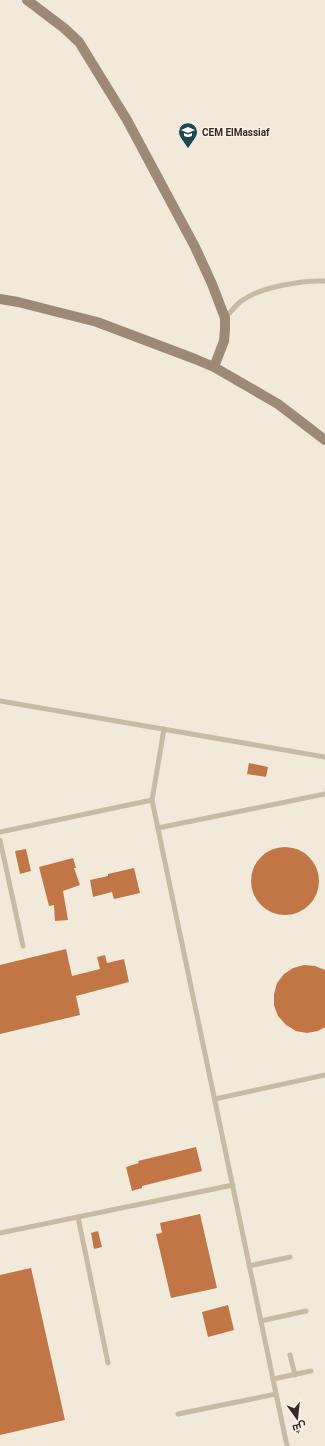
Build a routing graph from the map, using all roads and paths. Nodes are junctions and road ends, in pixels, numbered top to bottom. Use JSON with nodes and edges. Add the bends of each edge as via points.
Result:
{"nodes":[{"id":1,"x":27,"y":0,"type":"edge"},
{"id":2,"x":325,"y":281,"type":"edge"},
{"id":3,"x":0,"y":299,"type":"edge"},
{"id":4,"x":224,"y":318,"type":"junction"},
{"id":5,"x":214,"y":367,"type":"junction"},
{"id":6,"x":325,"y":440,"type":"edge"},
{"id":7,"x":0,"y":701,"type":"edge"},
{"id":8,"x":164,"y":728,"type":"junction"},
{"id":9,"x":325,"y":757,"type":"edge"},
{"id":10,"x":325,"y":794,"type":"edge"},
{"id":11,"x":152,"y":800,"type":"junction"},
{"id":12,"x":158,"y":828,"type":"junction"},
{"id":13,"x":0,"y":832,"type":"edge"},
{"id":14,"x":0,"y":840,"type":"edge"},
{"id":15,"x":23,"y":946,"type":"dead end"},
{"id":16,"x":325,"y":1075,"type":"edge"},
{"id":17,"x":215,"y":1099,"type":"junction"},
{"id":18,"x":233,"y":1185,"type":"junction"},
{"id":19,"x":78,"y":1217,"type":"junction"},
{"id":20,"x":0,"y":1233,"type":"edge"},
{"id":21,"x":290,"y":1257,"type":"dead end"},
{"id":22,"x":249,"y":1266,"type":"junction"},
{"id":23,"x":306,"y":1311,"type":"dead end"},
{"id":24,"x":261,"y":1321,"type":"junction"},
{"id":25,"x":290,"y":1355,"type":"dead end"},
{"id":26,"x":108,"y":1363,"type":"dead end"},
{"id":27,"x":311,"y":1371,"type":"dead end"},
{"id":28,"x":295,"y":1374,"type":"junction"},
{"id":29,"x":273,"y":1379,"type":"junction"},
{"id":30,"x":276,"y":1394,"type":"junction"},
{"id":31,"x":178,"y":1414,"type":"dead end"},
{"id":32,"x":287,"y":1446,"type":"edge"}],
"edges":[{"from":1,"to":4,"type":"street","via":[[64,28],[79,42],[88,56],[195,247]]},
{"from":2,"to":4,"type":"lane","via":[[277,286],[256,293],[243,300]]},
{"from":3,"to":5,"type":"street","via":[[97,322]]},
{"from":4,"to":5,"type":"street","via":[[224,341]]},
{"from":5,"to":6,"type":"street","via":[[278,404]]},
{"from":7,"to":8,"type":"lane"},
{"from":8,"to":9,"type":"lane"},
{"from":8,"to":11,"type":"lane"},
{"from":10,"to":12,"type":"lane"},
{"from":11,"to":12,"type":"lane"},
{"from":11,"to":13,"type":"lane"},
{"from":12,"to":17,"type":"lane"},
{"from":14,"to":15,"type":"lane"},
{"from":16,"to":17,"type":"lane"},
{"from":17,"to":18,"type":"lane"},
{"from":18,"to":19,"type":"lane"},
{"from":18,"to":22,"type":"lane"},
{"from":19,"to":20,"type":"lane"},
{"from":19,"to":26,"type":"lane"},
{"from":21,"to":22,"type":"lane"},
{"from":22,"to":24,"type":"lane"},
{"from":23,"to":24,"type":"lane"},
{"from":24,"to":29,"type":"lane"},
{"from":25,"to":28,"type":"lane"},
{"from":27,"to":28,"type":"lane"},
{"from":28,"to":29,"type":"lane"},
{"from":29,"to":30,"type":"lane"},
{"from":30,"to":31,"type":"lane"},
{"from":30,"to":32,"type":"lane"}]}
